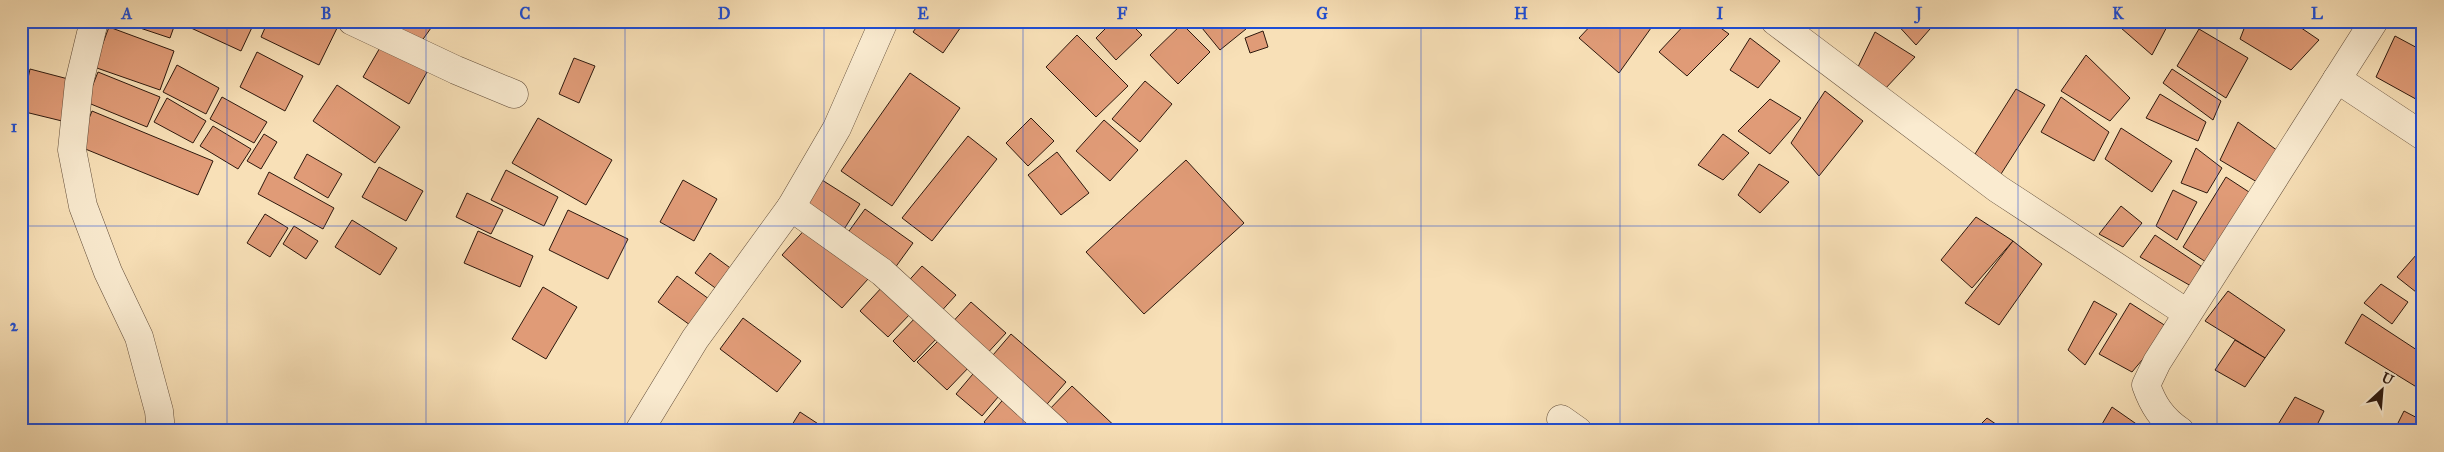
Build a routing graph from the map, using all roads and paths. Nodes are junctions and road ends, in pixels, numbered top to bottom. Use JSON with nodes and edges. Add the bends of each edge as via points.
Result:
{"nodes":[{"id":1,"x":94,"y":21,"type":"edge"},
{"id":2,"x":352,"y":21,"type":"edge"},
{"id":3,"x":884,"y":21,"type":"edge"},
{"id":4,"x":1774,"y":21,"type":"edge"},
{"id":5,"x":2374,"y":21,"type":"edge"},
{"id":6,"x":2337,"y":79,"type":"junction"},
{"id":7,"x":514,"y":94,"type":"dead end"},
{"id":8,"x":2423,"y":136,"type":"edge"},
{"id":9,"x":791,"y":207,"type":"junction"},
{"id":10,"x":2187,"y":313,"type":"junction"},
{"id":11,"x":161,"y":431,"type":"edge"},
{"id":12,"x":640,"y":431,"type":"edge"},
{"id":13,"x":1056,"y":431,"type":"edge"},
{"id":14,"x":2180,"y":431,"type":"edge"}],
"edges":[{"from":1,"to":11,"type":"street","via":[[79,83],[72,150],[83,206],[108,272],[139,337],[159,411]]},
{"from":2,"to":7,"type":"street"},
{"from":3,"to":9,"type":"street","via":[[838,128]]},
{"from":4,"to":10,"type":"street","via":[[1998,189]]},
{"from":5,"to":6,"type":"street"},
{"from":6,"to":8,"type":"street"},
{"from":6,"to":10,"type":"street"},
{"from":9,"to":12,"type":"street","via":[[695,339]]},
{"from":9,"to":13,"type":"street","via":[[882,272]]},
{"from":10,"to":14,"type":"street","via":[[2156,362],[2146,385],[2152,401],[2166,421]]}]}
